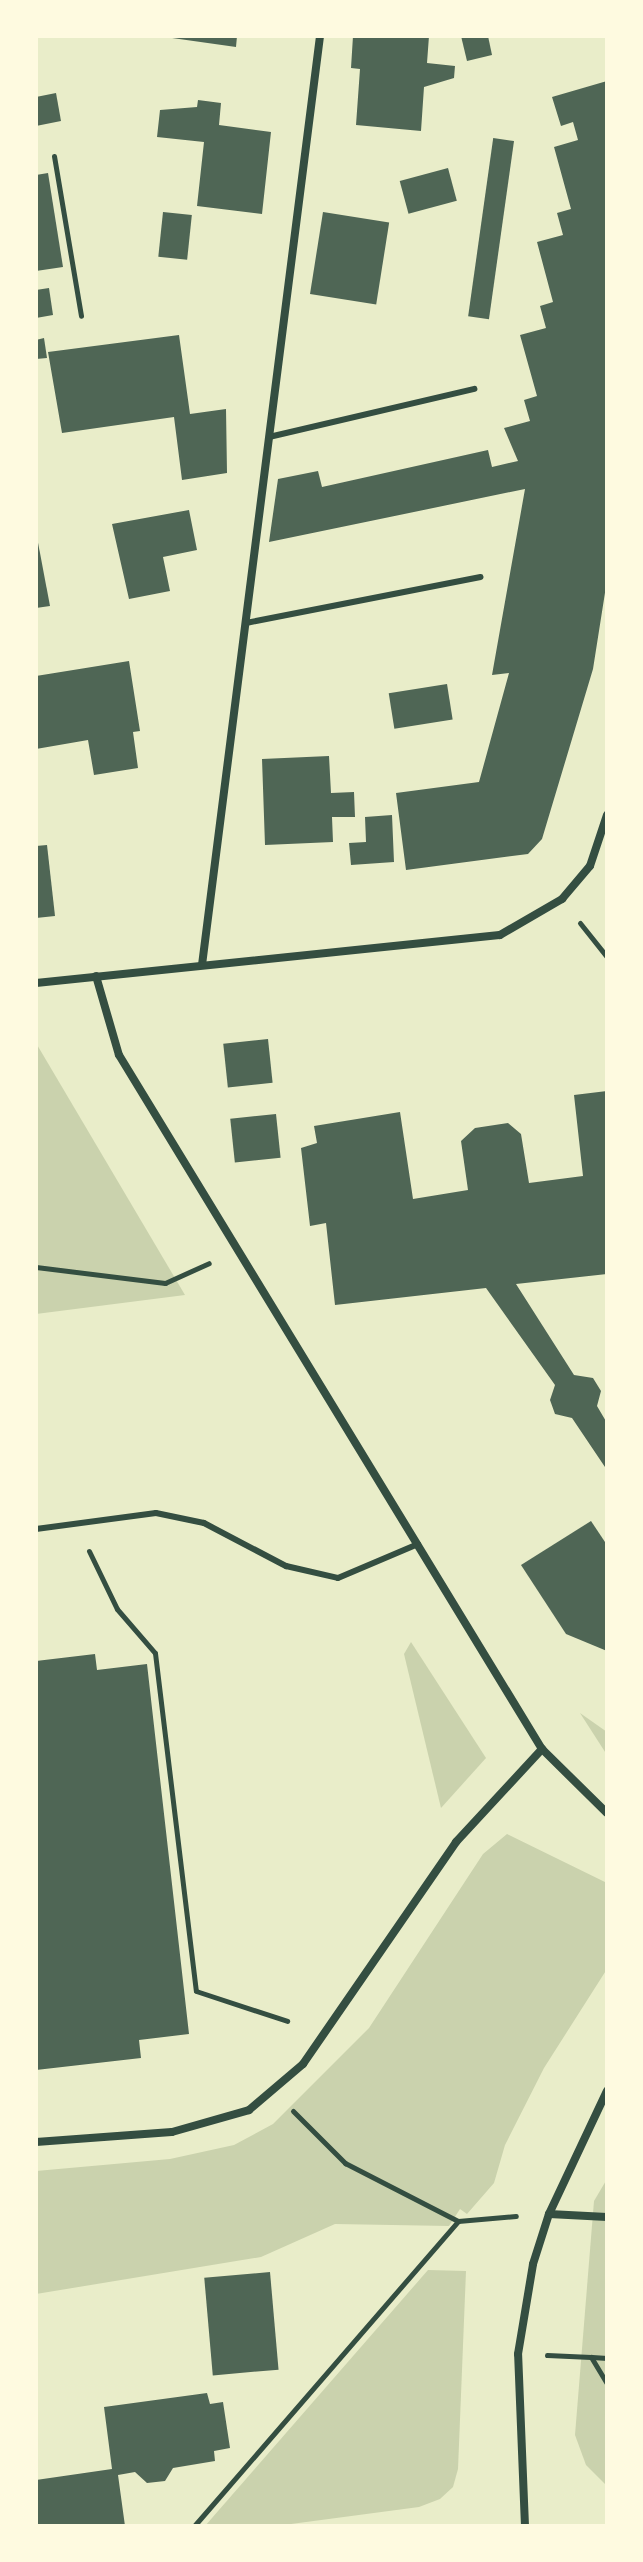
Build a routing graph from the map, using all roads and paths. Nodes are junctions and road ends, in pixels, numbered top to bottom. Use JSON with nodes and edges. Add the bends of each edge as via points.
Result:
{"nodes":[{"id":1,"x":320,"y":36,"type":"edge"},
{"id":2,"x":54,"y":156,"type":"dead end"},
{"id":3,"x":81,"y":316,"type":"dead end"},
{"id":4,"x":474,"y":389,"type":"dead end"},
{"id":5,"x":269,"y":437,"type":"junction"},
{"id":6,"x":481,"y":577,"type":"dead end"},
{"id":7,"x":246,"y":623,"type":"junction"},
{"id":8,"x":607,"y":815,"type":"edge"},
{"id":9,"x":562,"y":899,"type":"junction"},
{"id":10,"x":607,"y":957,"type":"edge"},
{"id":11,"x":202,"y":965,"type":"junction"},
{"id":12,"x":96,"y":976,"type":"junction"},
{"id":13,"x":36,"y":983,"type":"edge"},
{"id":14,"x":237,"y":1249,"type":"junction"},
{"id":15,"x":36,"y":1267,"type":"edge"},
{"id":16,"x":76,"y":1523,"type":"junction"},
{"id":17,"x":36,"y":1529,"type":"edge"},
{"id":18,"x":418,"y":1544,"type":"junction"},
{"id":19,"x":542,"y":1749,"type":"junction"},
{"id":20,"x":607,"y":1813,"type":"edge"},
{"id":21,"x":287,"y":2021,"type":"dead end"},
{"id":22,"x":276,"y":2088,"type":"junction"},
{"id":23,"x":607,"y":2091,"type":"edge"},
{"id":24,"x":36,"y":2142,"type":"edge"},
{"id":25,"x":549,"y":2214,"type":"junction"},
{"id":26,"x":607,"y":2217,"type":"edge"},
{"id":27,"x":458,"y":2221,"type":"junction"},
{"id":28,"x":518,"y":2354,"type":"junction"},
{"id":29,"x":591,"y":2357,"type":"junction"},
{"id":30,"x":607,"y":2358,"type":"edge"},
{"id":31,"x":607,"y":2384,"type":"edge"},
{"id":32,"x":194,"y":2526,"type":"edge"},
{"id":33,"x":525,"y":2526,"type":"edge"}],
"edges":[{"from":1,"to":5,"type":"street"},
{"from":2,"to":3,"type":"path"},
{"from":4,"to":5,"type":"lane"},
{"from":5,"to":7,"type":"street"},
{"from":6,"to":7,"type":"lane"},
{"from":7,"to":11,"type":"street"},
{"from":8,"to":9,"type":"street","via":[[590,866]]},
{"from":9,"to":10,"type":"path"},
{"from":9,"to":11,"type":"street","via":[[500,935]]},
{"from":11,"to":12,"type":"street"},
{"from":12,"to":13,"type":"street"},
{"from":12,"to":14,"type":"street","via":[[119,1055]]},
{"from":14,"to":15,"type":"path","via":[[165,1283]]},
{"from":14,"to":18,"type":"street"},
{"from":16,"to":17,"type":"lane"},
{"from":16,"to":18,"type":"lane","via":[[156,1513],[204,1523],[286,1566],[338,1578]]},
{"from":16,"to":21,"type":"path","via":[[117,1609],[155,1653],[196,1991]]},
{"from":18,"to":19,"type":"street"},
{"from":19,"to":20,"type":"street"},
{"from":19,"to":22,"type":"street","via":[[456,1842],[303,2064]]},
{"from":22,"to":24,"type":"street","via":[[249,2110],[172,2132]]},
{"from":22,"to":27,"type":"path","via":[[305,2127],[345,2163]]},
{"from":23,"to":25,"type":"street"},
{"from":25,"to":26,"type":"street"},
{"from":25,"to":27,"type":"path"},
{"from":25,"to":28,"type":"street","via":[[533,2264]]},
{"from":27,"to":32,"type":"path"},
{"from":28,"to":29,"type":"path"},
{"from":28,"to":33,"type":"street"},
{"from":29,"to":30,"type":"path"},
{"from":29,"to":31,"type":"path"}]}
